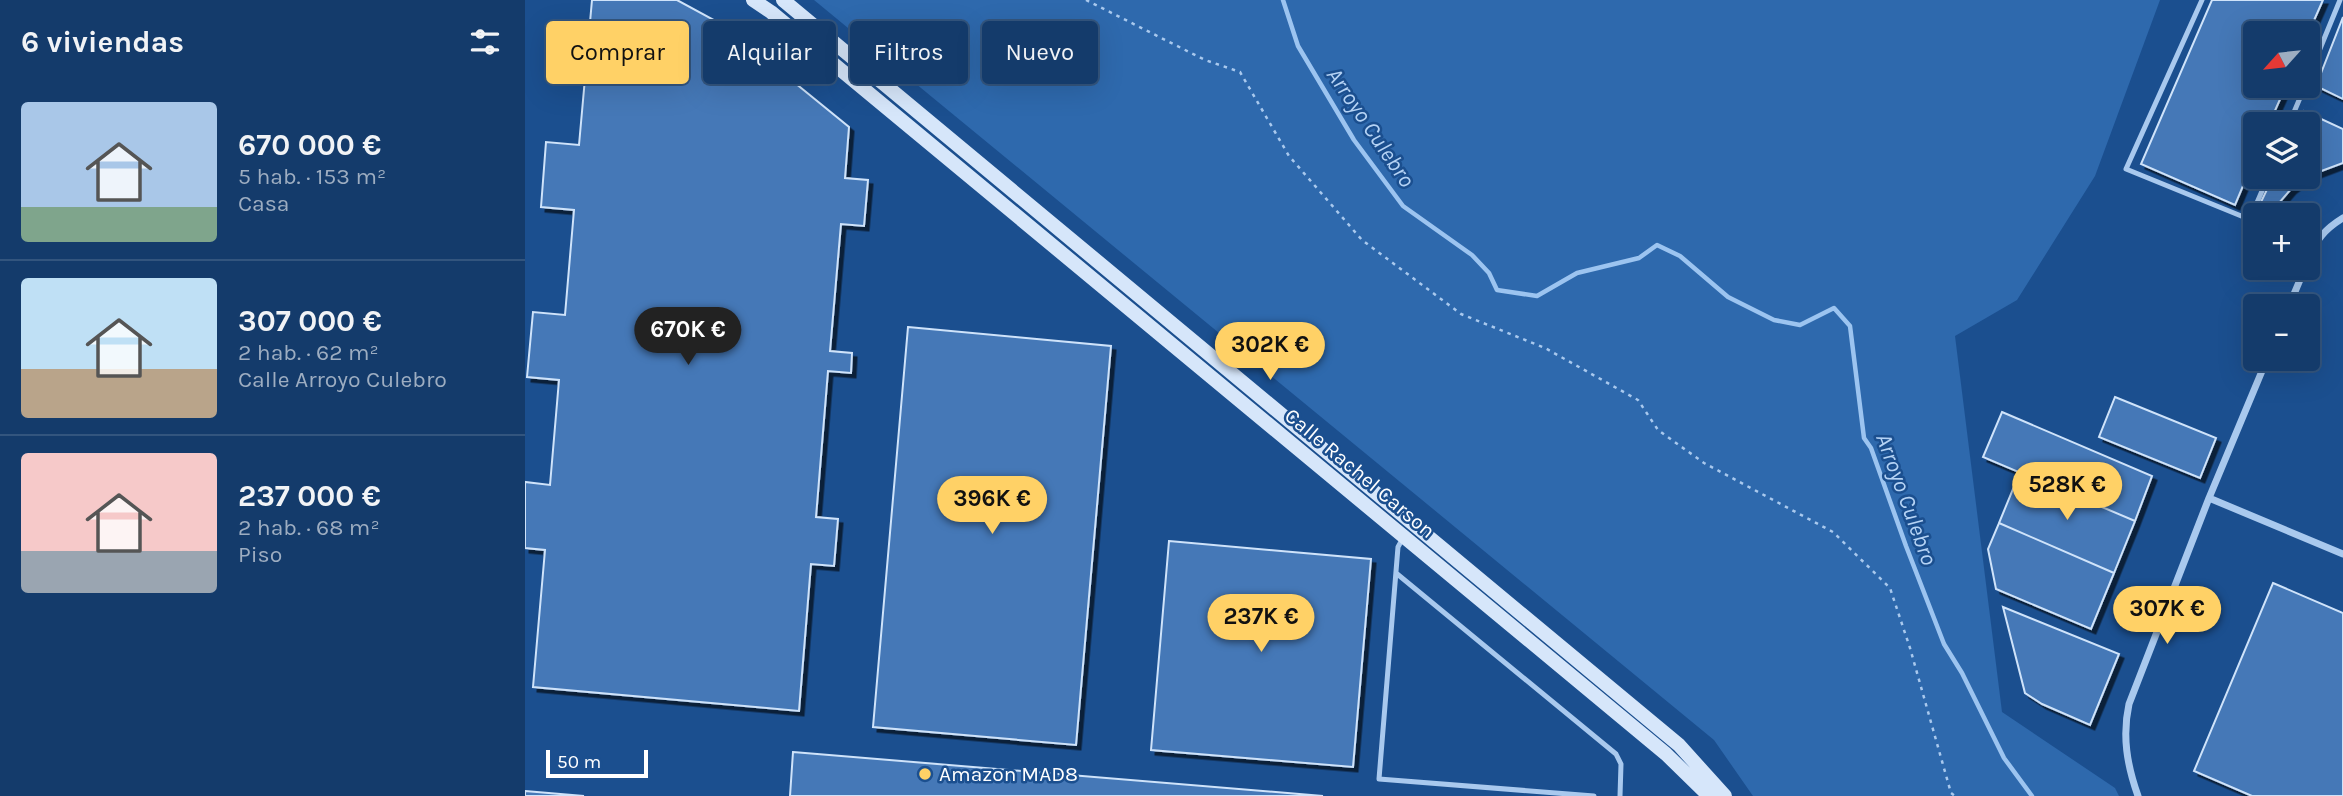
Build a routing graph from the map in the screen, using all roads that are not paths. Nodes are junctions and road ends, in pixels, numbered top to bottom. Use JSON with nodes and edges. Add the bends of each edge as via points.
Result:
{"nodes":[{"id":1,"x":754,"y":0,"type":"edge"},
{"id":2,"x":783,"y":0,"type":"edge"},
{"id":3,"x":2201,"y":0,"type":"edge"},
{"id":4,"x":2340,"y":0,"type":"edge"},
{"id":5,"x":2321,"y":46,"type":"edge"},
{"id":6,"x":2243,"y":216,"type":"edge"},
{"id":7,"x":2343,"y":218,"type":"edge"},
{"id":8,"x":2320,"y":234,"type":"edge"},
{"id":9,"x":2262,"y":371,"type":"edge"},
{"id":10,"x":2209,"y":498,"type":"junction"},
{"id":11,"x":1404,"y":536,"type":"junction"},
{"id":12,"x":2343,"y":554,"type":"edge"},
{"id":13,"x":1396,"y":573,"type":"junction"},
{"id":14,"x":1594,"y":796,"type":"edge"},
{"id":15,"x":1620,"y":796,"type":"edge"},
{"id":16,"x":1709,"y":796,"type":"edge"},
{"id":17,"x":1725,"y":796,"type":"edge"},
{"id":18,"x":2138,"y":796,"type":"edge"}],
"edges":[{"from":1,"to":11,"type":"street","name":"Calle Rachel Carson"},
{"from":2,"to":17,"type":"street","name":"Calle Rachel Carson","via":[[1679,745]]},
{"from":3,"to":6,"type":"lane","via":[[2126,169]]},
{"from":4,"to":5,"type":"lane"},
{"from":7,"to":8,"type":"street"},
{"from":9,"to":10,"type":"street"},
{"from":10,"to":12,"type":"street"},
{"from":10,"to":18,"type":"street","via":[[2129,704],[2125,742]]},
{"from":11,"to":13,"type":"lane","via":[[1398,547]]},
{"from":11,"to":16,"type":"street","name":"Calle Rachel Carson","via":[[1666,754]]},
{"from":13,"to":14,"type":"lane","via":[[1379,779]]},
{"from":13,"to":15,"type":"lane","via":[[1616,754],[1621,764]]}]}
